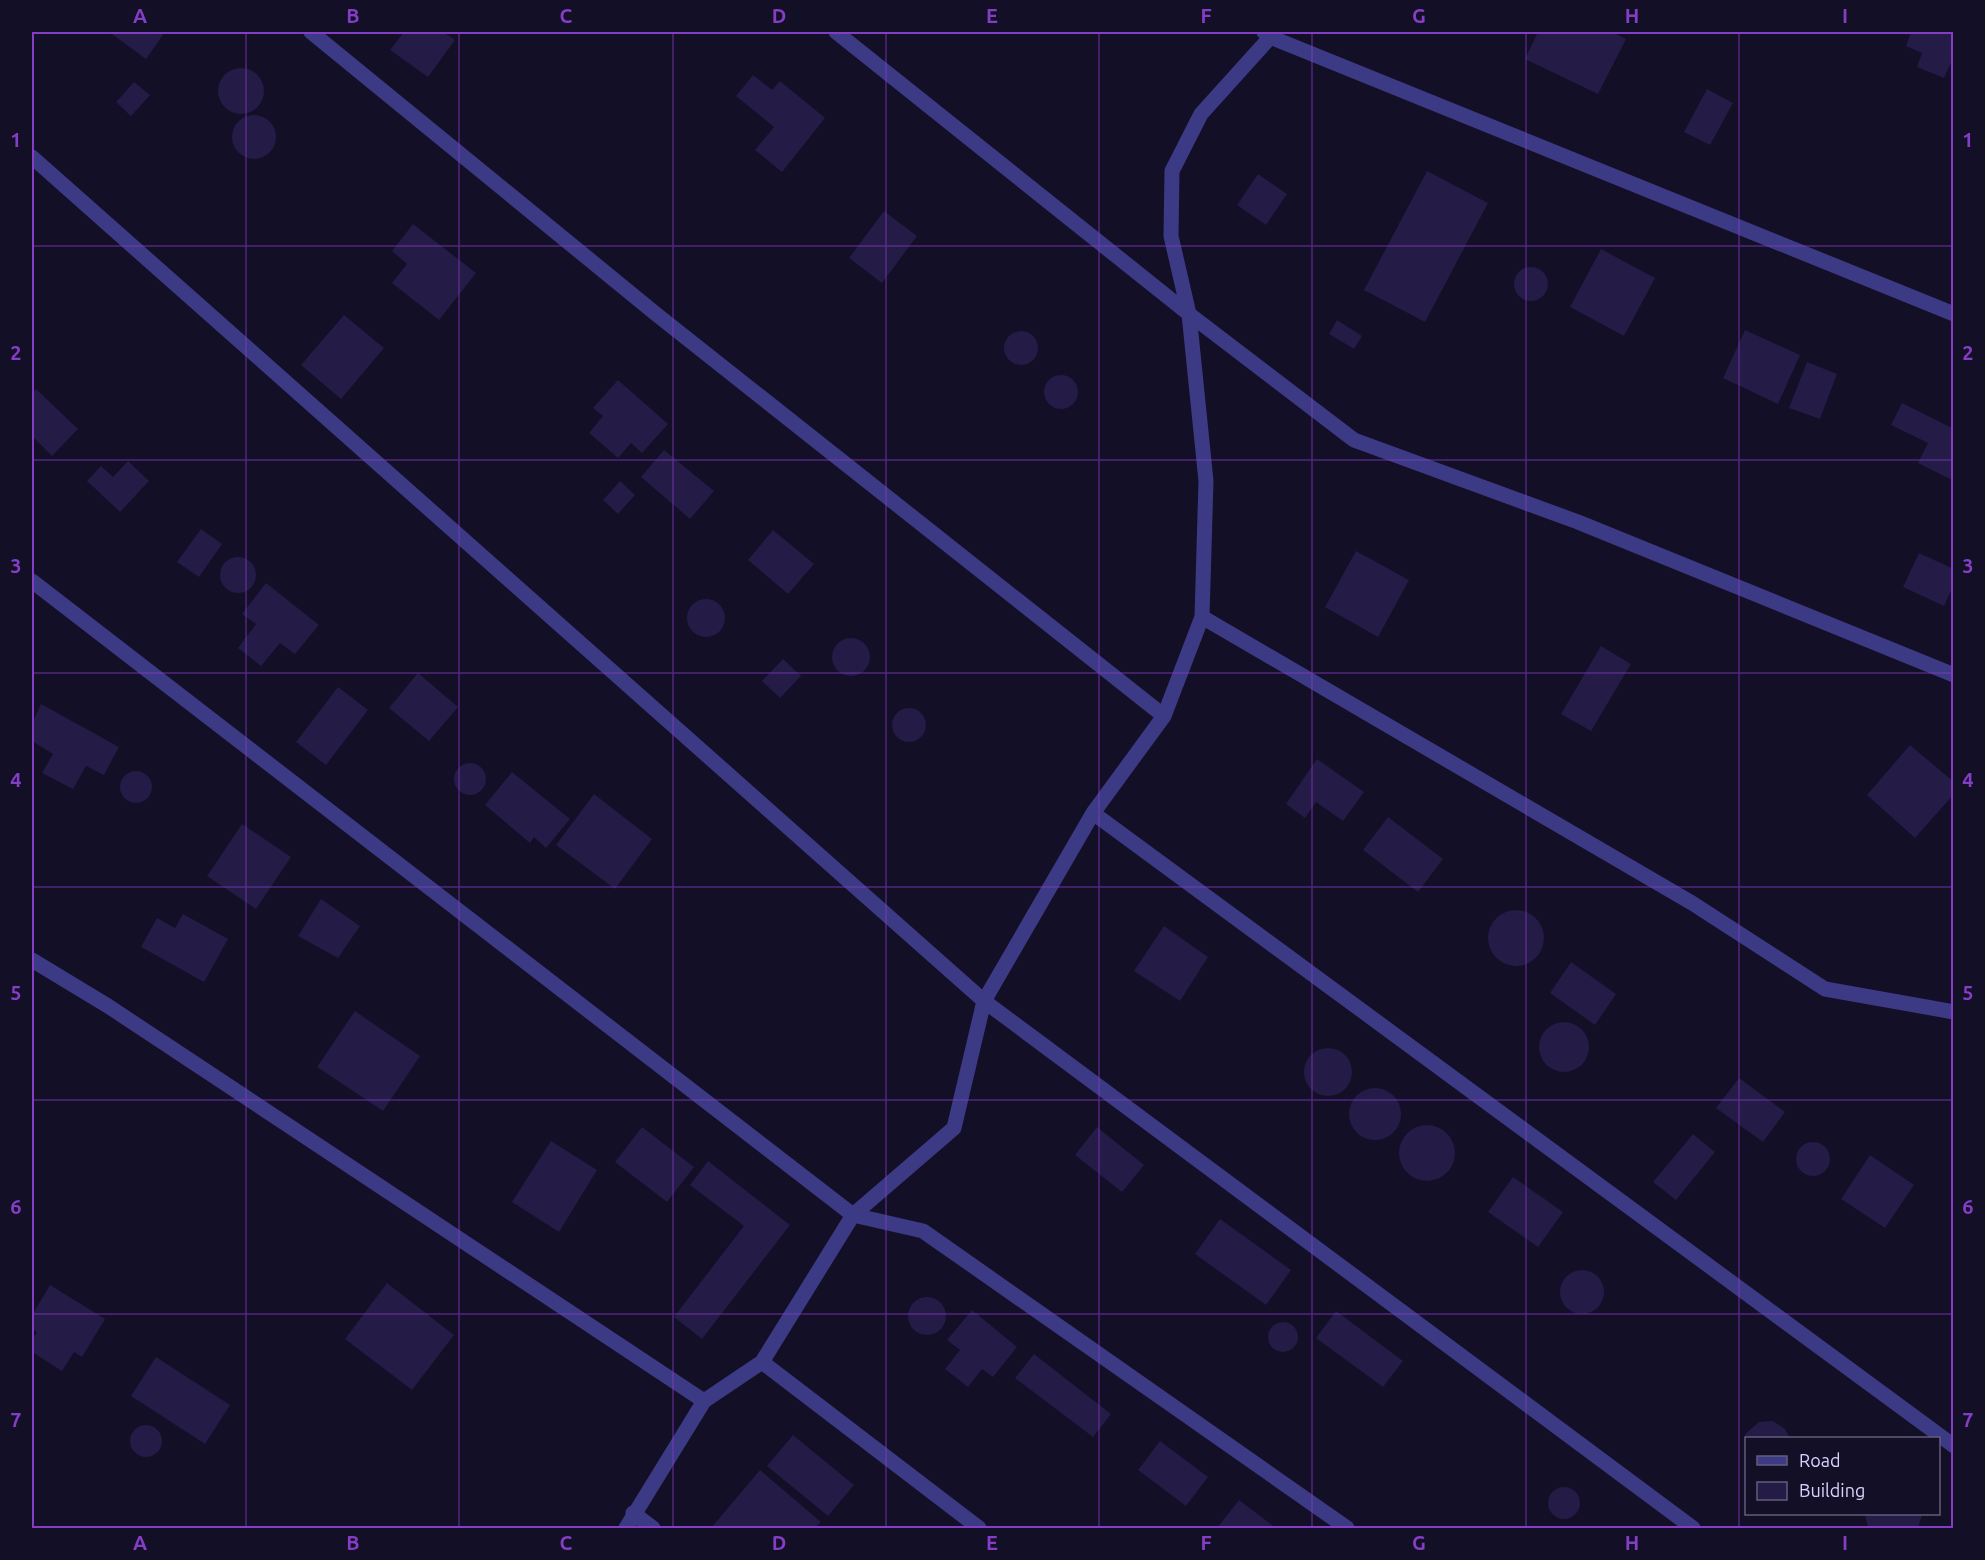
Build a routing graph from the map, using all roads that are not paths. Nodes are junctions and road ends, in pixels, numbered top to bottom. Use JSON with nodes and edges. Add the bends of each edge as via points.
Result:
{"nodes":[{"id":1,"x":311,"y":32,"type":"edge"},
{"id":2,"x":836,"y":32,"type":"edge"},
{"id":3,"x":1270,"y":33,"type":"edge"},
{"id":4,"x":32,"y":157,"type":"edge"},
{"id":5,"x":1189,"y":314,"type":"junction"},
{"id":6,"x":1953,"y":314,"type":"edge"},
{"id":7,"x":32,"y":581,"type":"edge"},
{"id":8,"x":1202,"y":617,"type":"junction"},
{"id":9,"x":1953,"y":675,"type":"edge"},
{"id":10,"x":1164,"y":716,"type":"junction"},
{"id":11,"x":1093,"y":813,"type":"junction"},
{"id":12,"x":32,"y":960,"type":"edge"},
{"id":13,"x":984,"y":1001,"type":"junction"},
{"id":14,"x":1953,"y":1012,"type":"edge"},
{"id":15,"x":853,"y":1215,"type":"junction"},
{"id":16,"x":762,"y":1362,"type":"junction"},
{"id":17,"x":704,"y":1401,"type":"junction"},
{"id":18,"x":1953,"y":1446,"type":"edge"},
{"id":19,"x":633,"y":1513,"type":"junction"},
{"id":20,"x":626,"y":1528,"type":"edge"},
{"id":21,"x":652,"y":1528,"type":"edge"},
{"id":22,"x":980,"y":1528,"type":"edge"},
{"id":23,"x":1347,"y":1528,"type":"edge"},
{"id":24,"x":1692,"y":1528,"type":"edge"}],
"edges":[{"from":1,"to":10,"type":"street","via":[[656,314]]},
{"from":2,"to":5,"type":"street"},
{"from":3,"to":5,"type":"street","via":[[1201,114],[1172,171],[1172,236]]},
{"from":3,"to":6,"type":"street"},
{"from":4,"to":13,"type":"street"},
{"from":5,"to":8,"type":"street","via":[[1206,481]]},
{"from":5,"to":9,"type":"street","via":[[1354,440],[1578,522]]},
{"from":7,"to":15,"type":"street"},
{"from":8,"to":10,"type":"street"},
{"from":8,"to":14,"type":"street","via":[[1692,903],[1825,989]]},
{"from":10,"to":11,"type":"street"},
{"from":11,"to":13,"type":"street"},
{"from":11,"to":18,"type":"street"},
{"from":12,"to":17,"type":"street"},
{"from":13,"to":15,"type":"street","via":[[954,1128]]},
{"from":13,"to":24,"type":"street"},
{"from":15,"to":16,"type":"street"},
{"from":15,"to":23,"type":"street","via":[[923,1231]]},
{"from":16,"to":17,"type":"street"},
{"from":16,"to":22,"type":"street"},
{"from":17,"to":19,"type":"street"},
{"from":19,"to":20,"type":"street"},
{"from":19,"to":21,"type":"street"}]}
